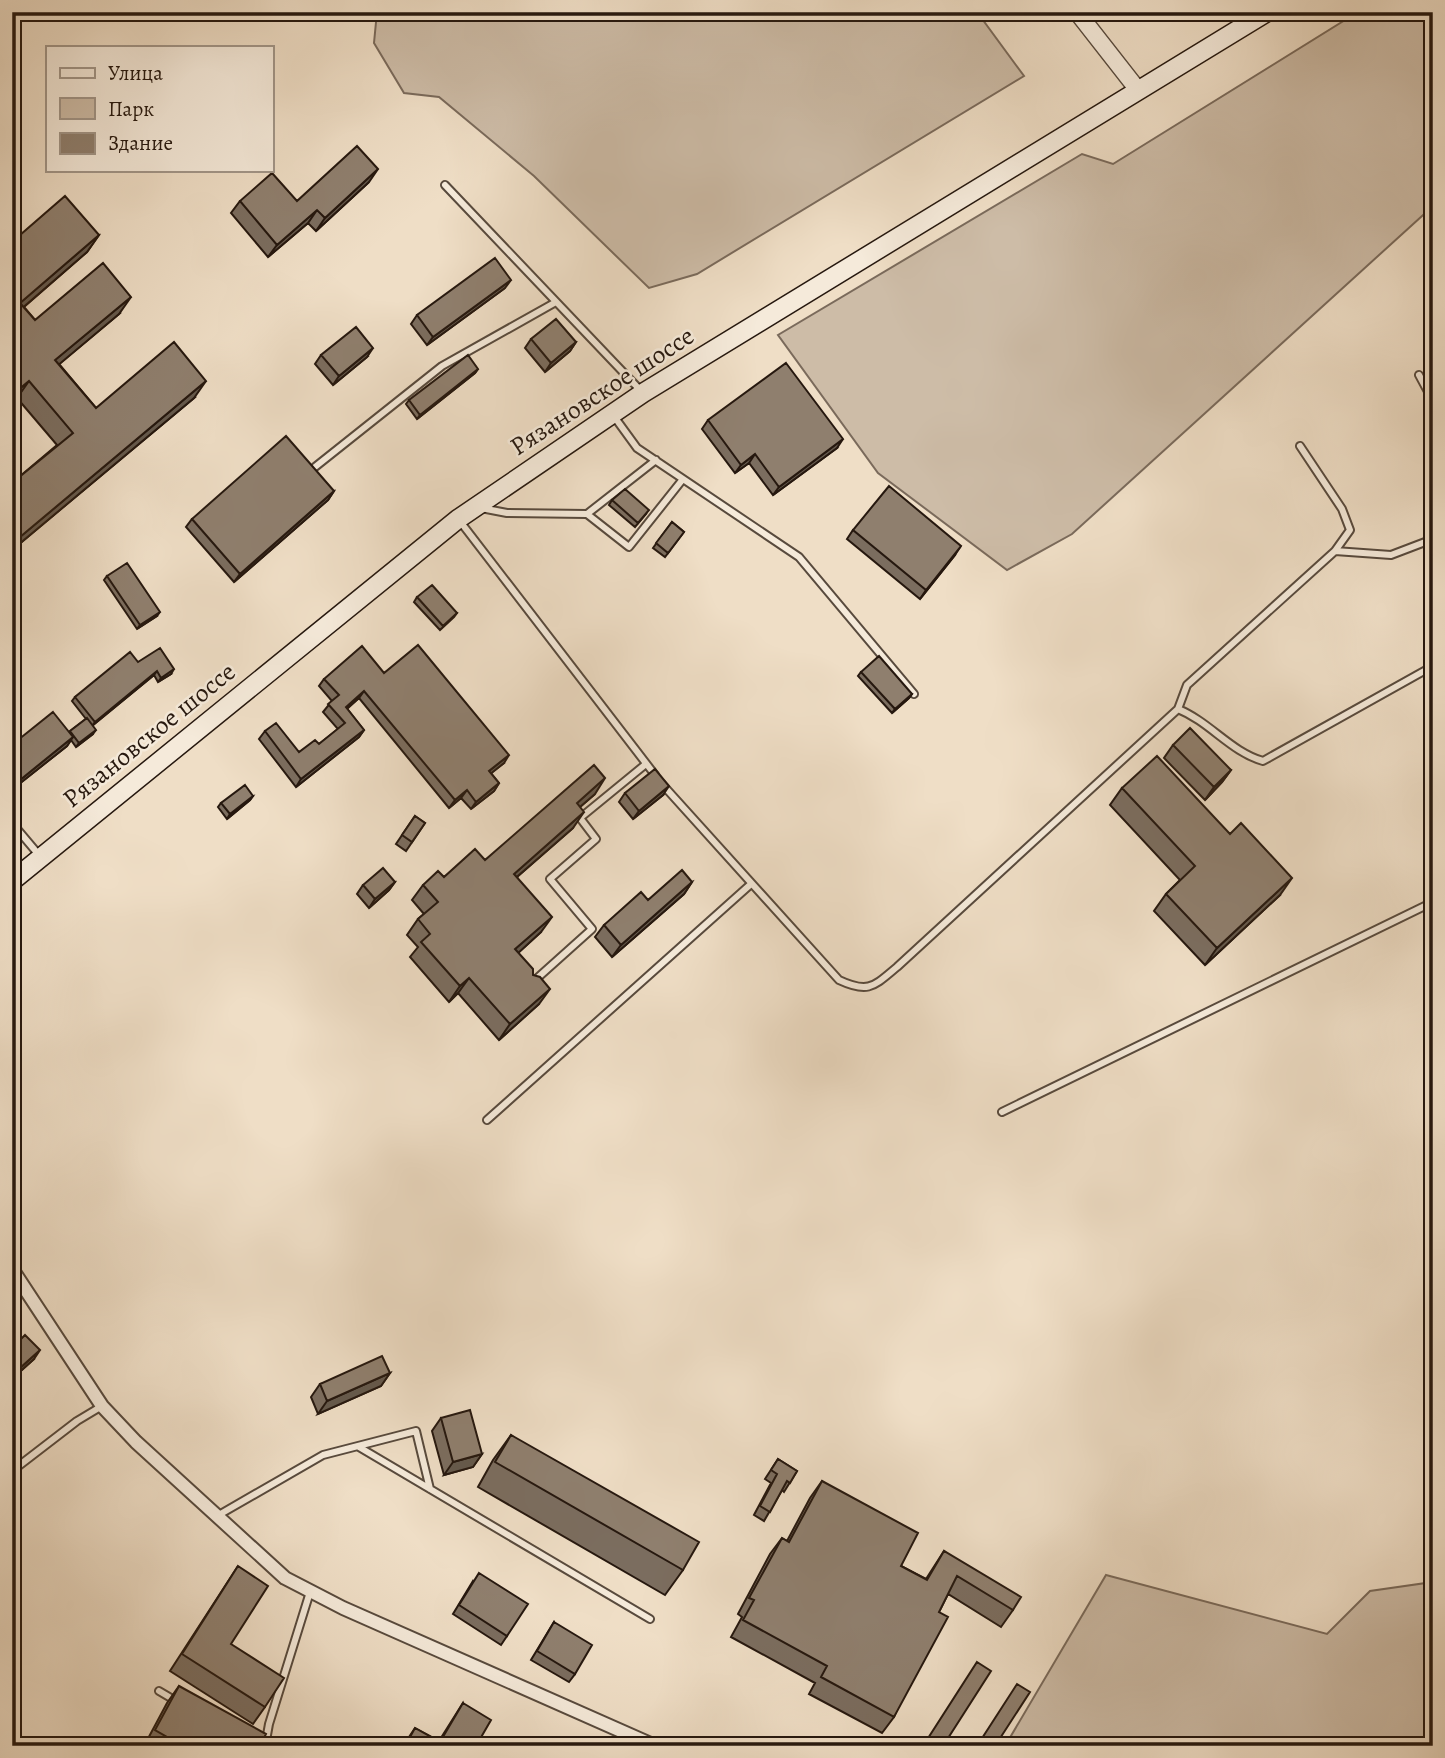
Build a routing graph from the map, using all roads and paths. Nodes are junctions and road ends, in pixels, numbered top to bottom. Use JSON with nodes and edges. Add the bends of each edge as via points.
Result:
{"nodes":[{"id":1,"x":1077,"y":12,"type":"edge"},
{"id":2,"x":1267,"y":12,"type":"edge"},
{"id":3,"x":1138,"y":90,"type":"junction"},
{"id":4,"x":444,"y":185,"type":"dead end"},
{"id":5,"x":556,"y":302,"type":"junction"},
{"id":6,"x":1419,"y":375,"type":"dead end"},
{"id":7,"x":643,"y":393,"type":"junction"},
{"id":8,"x":1433,"y":401,"type":"edge"},
{"id":9,"x":612,"y":414,"type":"junction"},
{"id":10,"x":1300,"y":446,"type":"dead end"},
{"id":11,"x":656,"y":460,"type":"junction"},
{"id":12,"x":315,"y":467,"type":"edge"},
{"id":13,"x":683,"y":478,"type":"junction"},
{"id":14,"x":475,"y":507,"type":"junction"},
{"id":15,"x":587,"y":514,"type":"junction"},
{"id":16,"x":458,"y":519,"type":"junction"},
{"id":17,"x":1433,"y":539,"type":"edge"},
{"id":18,"x":1335,"y":551,"type":"junction"},
{"id":19,"x":1433,"y":666,"type":"edge"},
{"id":20,"x":914,"y":694,"type":"edge"},
{"id":21,"x":1178,"y":709,"type":"junction"},
{"id":22,"x":646,"y":764,"type":"junction"},
{"id":23,"x":12,"y":823,"type":"edge"},
{"id":24,"x":40,"y":856,"type":"junction"},
{"id":25,"x":12,"y":881,"type":"edge"},
{"id":26,"x":751,"y":884,"type":"junction"},
{"id":27,"x":1433,"y":902,"type":"edge"},
{"id":28,"x":527,"y":987,"type":"edge"},
{"id":29,"x":1002,"y":1112,"type":"dead end"},
{"id":30,"x":487,"y":1120,"type":"dead end"},
{"id":31,"x":12,"y":1269,"type":"edge"},
{"id":32,"x":102,"y":1406,"type":"junction"},
{"id":33,"x":359,"y":1447,"type":"junction"},
{"id":34,"x":12,"y":1471,"type":"edge"},
{"id":35,"x":430,"y":1489,"type":"junction"},
{"id":36,"x":217,"y":1517,"type":"junction"},
{"id":37,"x":310,"y":1592,"type":"junction"},
{"id":38,"x":650,"y":1619,"type":"dead end"},
{"id":39,"x":159,"y":1691,"type":"dead end"},
{"id":40,"x":184,"y":1705,"type":"edge"},
{"id":41,"x":265,"y":1746,"type":"edge"},
{"id":42,"x":655,"y":1746,"type":"edge"}],
"edges":[{"from":1,"to":3,"type":"street"},
{"from":2,"to":3,"type":"main road","name":"Рязановское шоссе"},
{"from":3,"to":7,"type":"main road","name":"Рязановское шоссе"},
{"from":4,"to":5,"type":"lane"},
{"from":5,"to":7,"type":"lane"},
{"from":5,"to":12,"type":"lane","via":[[442,366]]},
{"from":6,"to":8,"type":"lane"},
{"from":7,"to":9,"type":"main road","name":"Рязановское шоссе"},
{"from":9,"to":11,"type":"lane","via":[[637,447]]},
{"from":9,"to":14,"type":"main road","name":"Рязановское шоссе"},
{"from":10,"to":18,"type":"lane","via":[[1342,509],[1350,530]]},
{"from":11,"to":13,"type":"lane"},
{"from":11,"to":15,"type":"lane"},
{"from":13,"to":15,"type":"lane","via":[[629,547]]},
{"from":13,"to":20,"type":"lane","via":[[799,557]]},
{"from":14,"to":15,"type":"lane","via":[[507,513]]},
{"from":14,"to":16,"type":"main road","name":"Рязановское шоссе"},
{"from":16,"to":22,"type":"lane"},
{"from":16,"to":24,"type":"main road","name":"Рязановское шоссе"},
{"from":17,"to":18,"type":"lane","via":[[1391,555]]},
{"from":18,"to":21,"type":"lane","via":[[1187,685]]},
{"from":19,"to":21,"type":"lane","via":[[1263,761]]},
{"from":21,"to":26,"type":"lane","via":[[874,986],[855,988],[839,980]]},
{"from":22,"to":26,"type":"lane"},
{"from":22,"to":28,"type":"lane","via":[[580,818],[596,839],[550,878],[592,929]]},
{"from":23,"to":24,"type":"lane"},
{"from":24,"to":25,"type":"main road","name":"Рязановское шоссе"},
{"from":26,"to":30,"type":"lane"},
{"from":27,"to":29,"type":"lane"},
{"from":31,"to":32,"type":"street"},
{"from":32,"to":34,"type":"lane"},
{"from":32,"to":36,"type":"street"},
{"from":33,"to":35,"type":"lane"},
{"from":33,"to":35,"type":"lane","via":[[416,1431]]},
{"from":33,"to":36,"type":"lane","via":[[323,1455]]},
{"from":35,"to":38,"type":"lane"},
{"from":36,"to":37,"type":"street","via":[[285,1578]]},
{"from":37,"to":41,"type":"lane"},
{"from":37,"to":42,"type":"street"},
{"from":39,"to":40,"type":"lane"}]}
